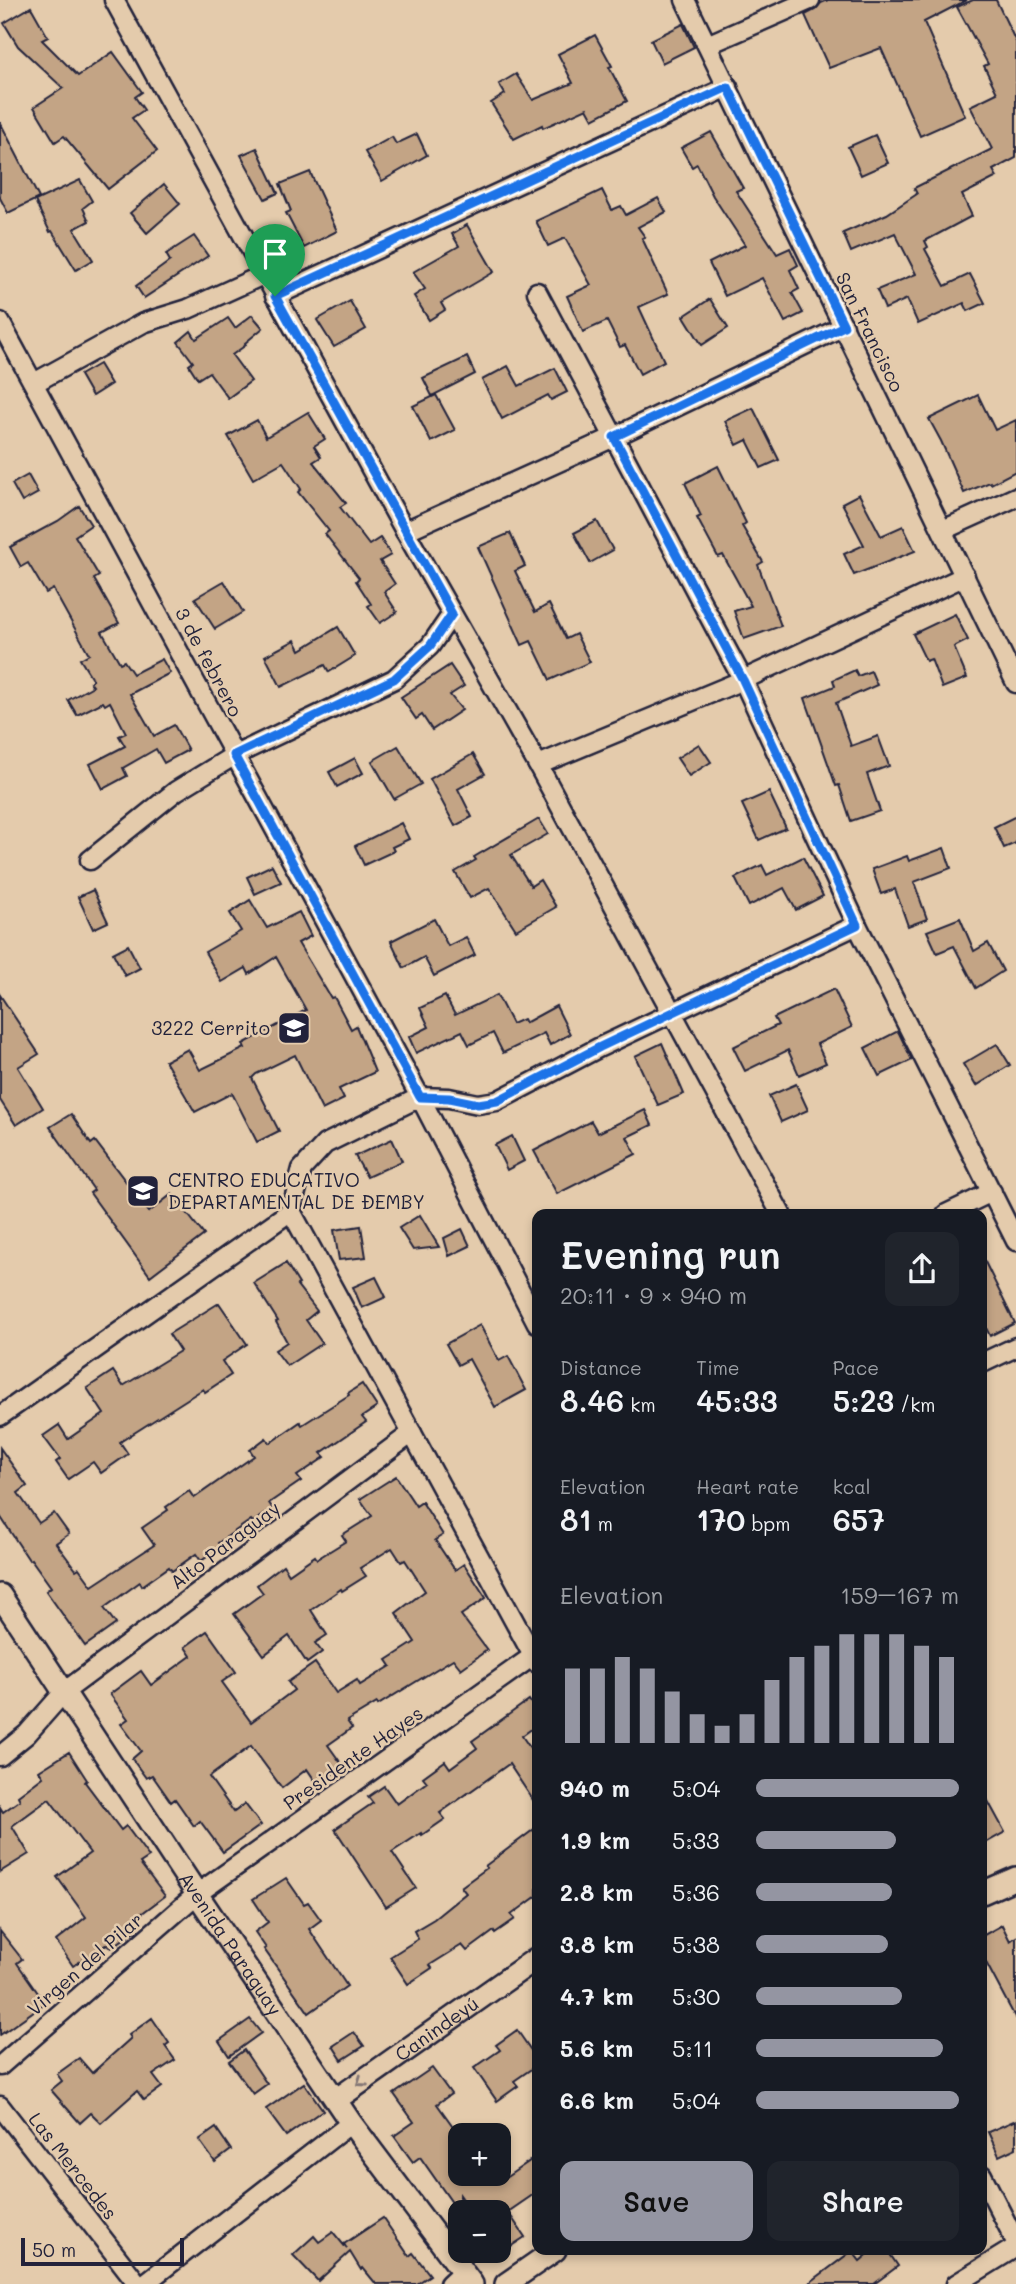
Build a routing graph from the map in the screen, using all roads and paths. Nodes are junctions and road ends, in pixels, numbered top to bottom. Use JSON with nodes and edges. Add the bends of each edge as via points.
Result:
{"nodes":[{"id":1,"x":114,"y":0,"type":"edge"},
{"id":2,"x":685,"y":0,"type":"edge"},
{"id":3,"x":810,"y":0,"type":"edge"},
{"id":4,"x":707,"y":45,"type":"junction"},
{"id":5,"x":728,"y":87,"type":"junction"},
{"id":6,"x":263,"y":275,"type":"junction"},
{"id":7,"x":537,"y":292,"type":"dead end"},
{"id":8,"x":275,"y":296,"type":"junction"},
{"id":9,"x":0,"y":322,"type":"edge"},
{"id":10,"x":844,"y":326,"type":"junction"},
{"id":11,"x":34,"y":383,"type":"junction"},
{"id":12,"x":614,"y":437,"type":"junction"},
{"id":13,"x":1016,"y":497,"type":"edge"},
{"id":14,"x":943,"y":530,"type":"junction"},
{"id":15,"x":405,"y":531,"type":"junction"},
{"id":16,"x":965,"y":576,"type":"junction"},
{"id":17,"x":452,"y":614,"type":"junction"},
{"id":18,"x":743,"y":680,"type":"junction"},
{"id":19,"x":1016,"y":684,"type":"edge"},
{"id":20,"x":234,"y":755,"type":"junction"},
{"id":21,"x":538,"y":765,"type":"junction"},
{"id":22,"x":90,"y":860,"type":"dead end"},
{"id":23,"x":857,"y":925,"type":"junction"},
{"id":24,"x":672,"y":1012,"type":"junction"},
{"id":25,"x":420,"y":1097,"type":"junction"},
{"id":26,"x":992,"y":1192,"type":"junction"},
{"id":27,"x":778,"y":1209,"type":"edge"},
{"id":28,"x":956,"y":1209,"type":"edge"},
{"id":29,"x":291,"y":1211,"type":"junction"},
{"id":30,"x":1016,"y":1241,"type":"edge"},
{"id":31,"x":532,"y":1313,"type":"edge"},
{"id":32,"x":1016,"y":1347,"type":"edge"},
{"id":33,"x":987,"y":1361,"type":"edge"},
{"id":34,"x":0,"y":1416,"type":"edge"},
{"id":35,"x":412,"y":1433,"type":"junction"},
{"id":36,"x":0,"y":1595,"type":"edge"},
{"id":37,"x":532,"y":1654,"type":"edge"},
{"id":38,"x":532,"y":1662,"type":"edge"},
{"id":39,"x":64,"y":1692,"type":"junction"},
{"id":40,"x":0,"y":1756,"type":"edge"},
{"id":41,"x":1016,"y":1878,"type":"edge"},
{"id":42,"x":987,"y":1891,"type":"edge"},
{"id":43,"x":197,"y":1894,"type":"junction"},
{"id":44,"x":532,"y":1962,"type":"edge"},
{"id":45,"x":0,"y":2066,"type":"edge"},
{"id":46,"x":337,"y":2099,"type":"junction"},
{"id":47,"x":0,"y":2106,"type":"edge"},
{"id":48,"x":351,"y":2123,"type":"junction"},
{"id":49,"x":987,"y":2185,"type":"edge"},
{"id":50,"x":1016,"y":2242,"type":"edge"},
{"id":51,"x":1016,"y":2247,"type":"edge"},
{"id":52,"x":548,"y":2255,"type":"edge"},
{"id":53,"x":461,"y":2280,"type":"edge"},
{"id":54,"x":138,"y":2284,"type":"edge"},
{"id":55,"x":145,"y":2284,"type":"edge"},
{"id":56,"x":506,"y":2284,"type":"edge"},
{"id":57,"x":956,"y":2284,"type":"edge"}],
"edges":[{"from":1,"to":6,"type":"street"},
{"from":2,"to":4,"type":"street","name":"San Francisco"},
{"from":3,"to":4,"type":"street"},
{"from":4,"to":5,"type":"street","name":"San Francisco"},
{"from":5,"to":8,"type":"street"},
{"from":5,"to":10,"type":"street","name":"San Francisco"},
{"from":6,"to":8,"type":"street"},
{"from":6,"to":11,"type":"street","via":[[144,323]]},
{"from":7,"to":12,"type":"street"},
{"from":8,"to":15,"type":"street"},
{"from":9,"to":11,"type":"street","name":"3 de febrero"},
{"from":10,"to":12,"type":"street"},
{"from":10,"to":14,"type":"street","name":"San Francisco"},
{"from":11,"to":20,"type":"street","name":"3 de febrero"},
{"from":12,"to":15,"type":"street"},
{"from":12,"to":18,"type":"street"},
{"from":13,"to":14,"type":"street"},
{"from":14,"to":16,"type":"street","name":"San Francisco"},
{"from":15,"to":17,"type":"street"},
{"from":16,"to":18,"type":"street"},
{"from":16,"to":19,"type":"street","name":"San Francisco"},
{"from":17,"to":20,"type":"street","via":[[430,646],[394,679]]},
{"from":17,"to":21,"type":"street"},
{"from":18,"to":21,"type":"street"},
{"from":18,"to":23,"type":"street"},
{"from":20,"to":22,"type":"street","via":[[176,791]]},
{"from":20,"to":25,"type":"street","name":"3 de febrero"},
{"from":21,"to":24,"type":"street"},
{"from":23,"to":24,"type":"street"},
{"from":23,"to":26,"type":"street"},
{"from":24,"to":25,"type":"street","via":[[497,1101],[478,1104]]},
{"from":24,"to":27,"type":"street"},
{"from":25,"to":29,"type":"street","via":[[325,1144],[302,1169]]},
{"from":25,"to":31,"type":"street","name":"3 de febrero"},
{"from":26,"to":28,"type":"street"},
{"from":26,"to":30,"type":"street"},
{"from":29,"to":34,"type":"street"},
{"from":29,"to":35,"type":"street"},
{"from":32,"to":33,"type":"street"},
{"from":35,"to":37,"type":"street"},
{"from":35,"to":39,"type":"street","name":"Alto Paraguay"},
{"from":36,"to":39,"type":"street","name":"Avenida Paraguay"},
{"from":38,"to":43,"type":"street","name":"Presidente Hayes"},
{"from":39,"to":40,"type":"street","name":"Alto Paraguay","via":[[27,1734]]},
{"from":39,"to":43,"type":"street","name":"Avenida Paraguay"},
{"from":41,"to":42,"type":"street"},
{"from":43,"to":45,"type":"street","name":"Virgen del Pilar"},
{"from":43,"to":46,"type":"street","name":"Avenida Paraguay"},
{"from":44,"to":46,"type":"street","name":"Canindeyú","one_way":true},
{"from":46,"to":48,"type":"street","name":"Avenida Paraguay"},
{"from":47,"to":54,"type":"street","name":"Las Mercedes"},
{"from":48,"to":53,"type":"street","name":"Avenida Paraguay"},
{"from":48,"to":55,"type":"street"},
{"from":49,"to":50,"type":"street"},
{"from":51,"to":57,"type":"street"},
{"from":52,"to":56,"type":"street"}]}
